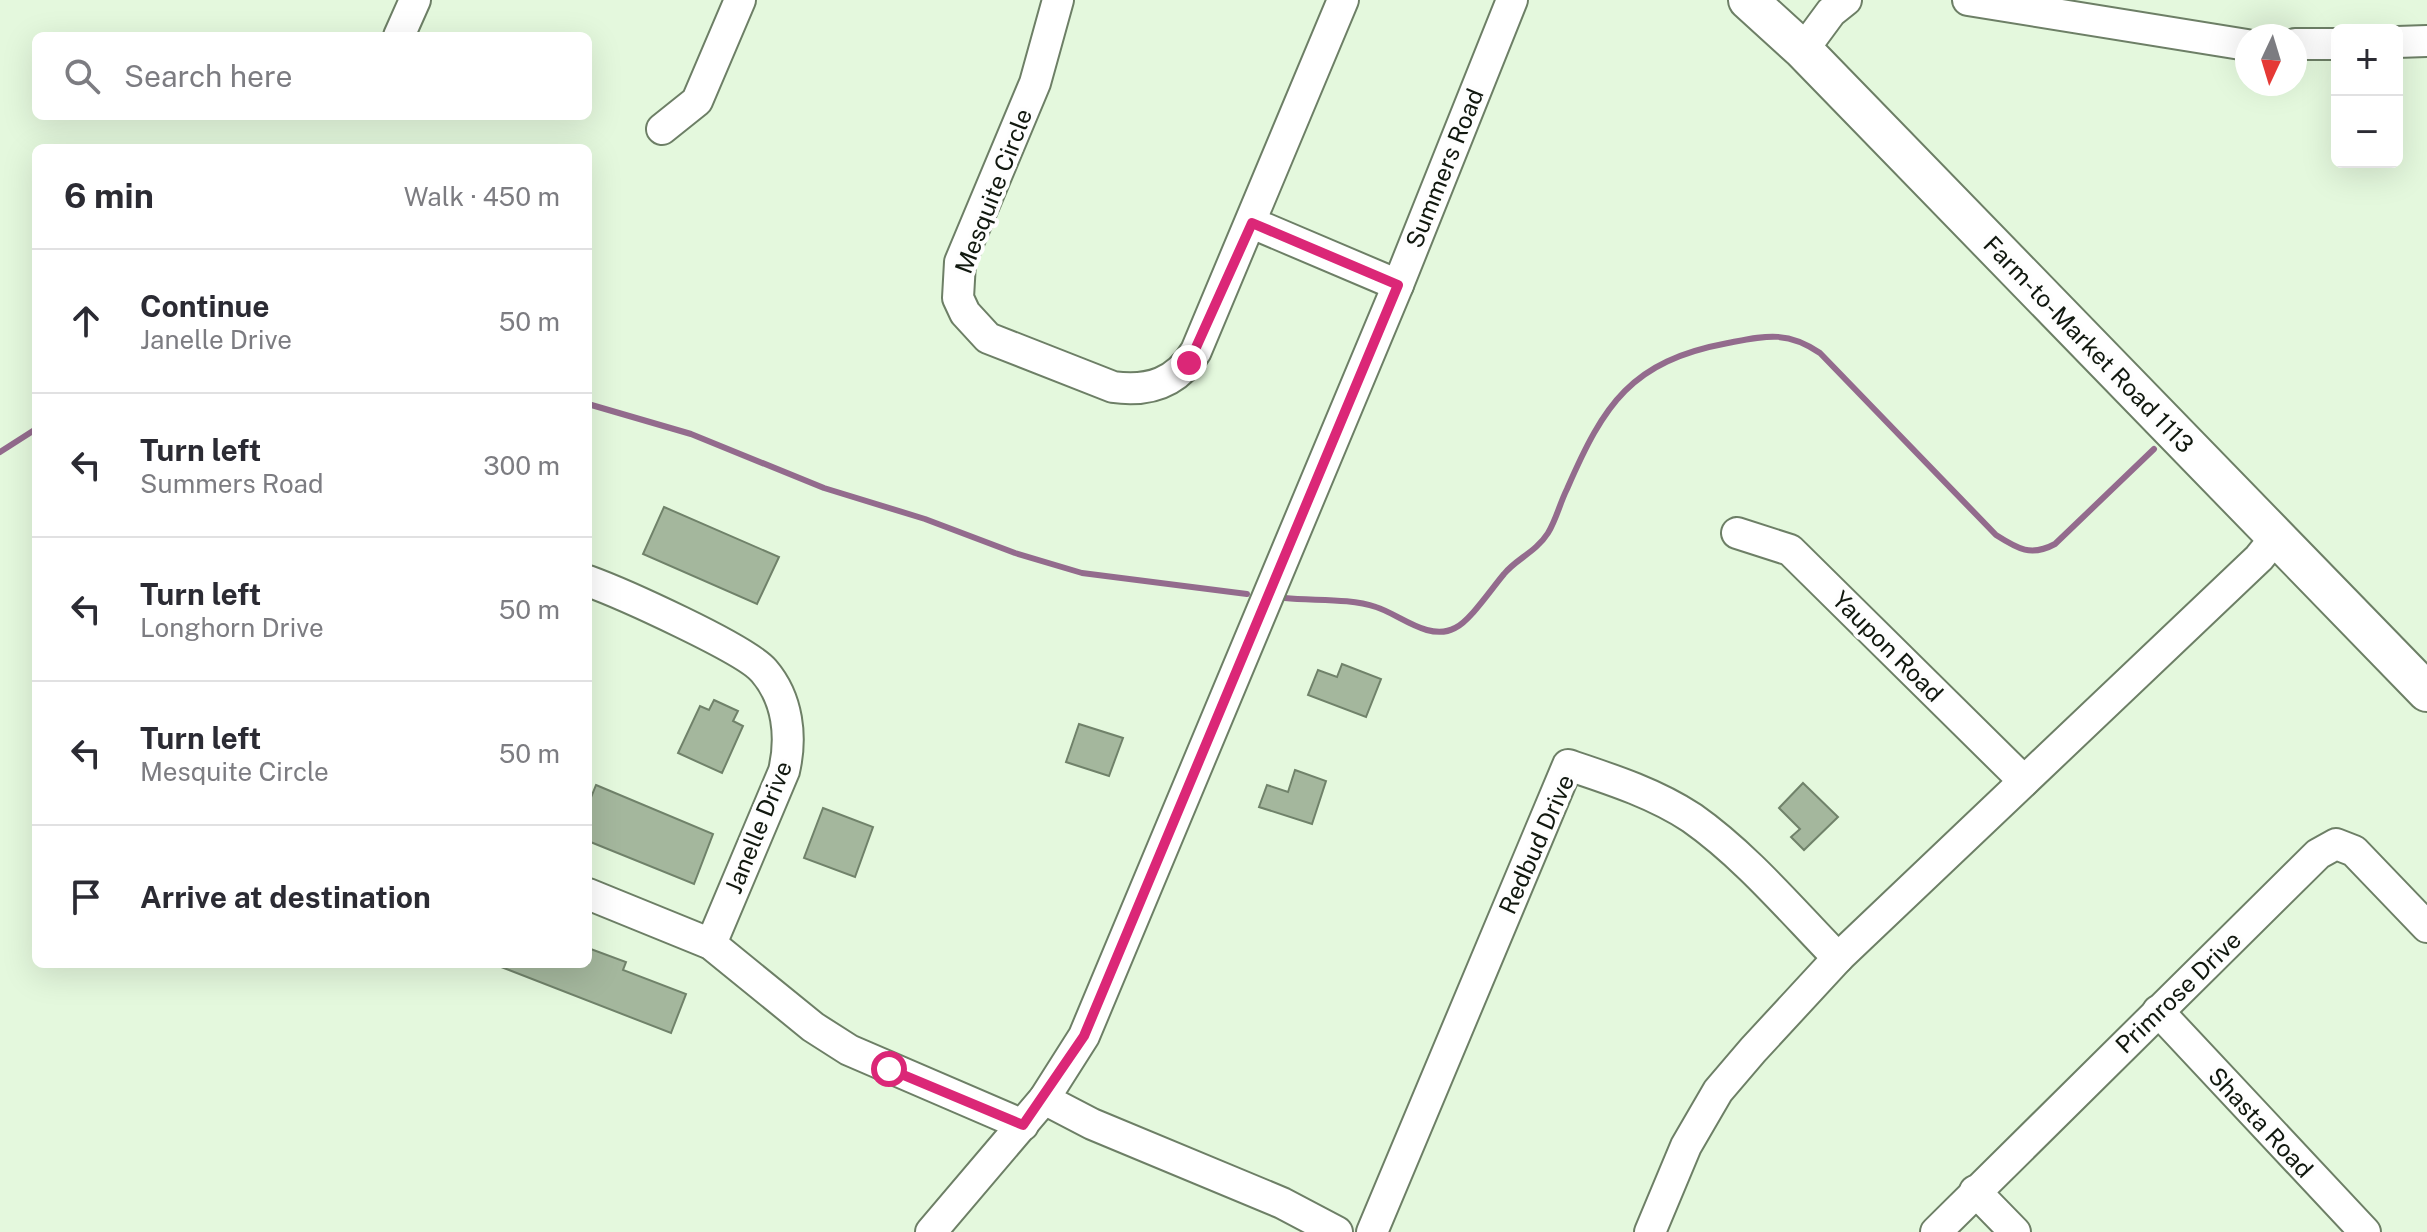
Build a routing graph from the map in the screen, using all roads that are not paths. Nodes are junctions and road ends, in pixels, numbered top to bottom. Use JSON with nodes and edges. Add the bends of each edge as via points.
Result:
{"nodes":[{"id":1,"x":415,"y":0,"type":"edge"},
{"id":2,"x":740,"y":0,"type":"edge"},
{"id":3,"x":1058,"y":0,"type":"edge"},
{"id":4,"x":1343,"y":0,"type":"edge"},
{"id":5,"x":1512,"y":0,"type":"edge"},
{"id":6,"x":1748,"y":0,"type":"edge"},
{"id":7,"x":1846,"y":0,"type":"edge"},
{"id":8,"x":1968,"y":0,"type":"edge"},
{"id":9,"x":401,"y":32,"type":"edge"},
{"id":10,"x":2427,"y":41,"type":"edge"},
{"id":11,"x":2403,"y":42,"type":"edge"},
{"id":12,"x":2235,"y":43,"type":"edge"},
{"id":13,"x":2307,"y":44,"type":"edge"},
{"id":14,"x":2331,"y":44,"type":"edge"},
{"id":15,"x":1803,"y":50,"type":"junction"},
{"id":16,"x":662,"y":129,"type":"dead end"},
{"id":17,"x":1252,"y":223,"type":"junction"},
{"id":18,"x":1398,"y":285,"type":"junction"},
{"id":19,"x":1737,"y":533,"type":"dead end"},
{"id":20,"x":2276,"y":537,"type":"junction"},
{"id":21,"x":592,"y":583,"type":"edge"},
{"id":22,"x":2427,"y":692,"type":"edge"},
{"id":23,"x":2024,"y":781,"type":"junction"},
{"id":24,"x":592,"y":896,"type":"edge"},
{"id":25,"x":2427,"y":927,"type":"edge"},
{"id":26,"x":711,"y":944,"type":"junction"},
{"id":27,"x":1838,"y":958,"type":"junction"},
{"id":28,"x":2158,"y":1011,"type":"junction"},
{"id":29,"x":1044,"y":1099,"type":"junction"},
{"id":30,"x":1023,"y":1125,"type":"junction"},
{"id":31,"x":1975,"y":1191,"type":"junction"},
{"id":32,"x":931,"y":1232,"type":"edge"},
{"id":33,"x":1337,"y":1232,"type":"edge"},
{"id":34,"x":1372,"y":1232,"type":"edge"},
{"id":35,"x":1650,"y":1232,"type":"edge"},
{"id":36,"x":1936,"y":1232,"type":"edge"},
{"id":37,"x":2015,"y":1232,"type":"edge"},
{"id":38,"x":2365,"y":1232,"type":"edge"}],
"edges":[{"from":1,"to":9,"type":"street"},
{"from":2,"to":16,"type":"street","via":[[697,101]]},
{"from":3,"to":17,"type":"street","name":"Mesquite Circle","via":[[1035,83],[960,262],[958,298],[976,327],[1002,345],[1113,387],[1160,385],[1178,374],[1196,351]]},
{"from":4,"to":17,"type":"street","name":"Mesquite Circle"},
{"from":5,"to":18,"type":"street","name":"Summers Road"},
{"from":6,"to":15,"type":"main road","name":"Farm-to-Market Road 1113"},
{"from":7,"to":15,"type":"street"},
{"from":8,"to":12,"type":"street"},
{"from":10,"to":11,"type":"street"},
{"from":13,"to":14,"type":"street"},
{"from":15,"to":20,"type":"main road","name":"Farm-to-Market Road 1113"},
{"from":17,"to":18,"type":"street"},
{"from":18,"to":29,"type":"street","name":"Summers Road","via":[[1084,1036]]},
{"from":19,"to":23,"type":"street","name":"Yaupon Road","via":[[1790,550]]},
{"from":20,"to":22,"type":"main road","name":"Farm-to-Market Road 1113"},
{"from":20,"to":23,"type":"street"},
{"from":21,"to":26,"type":"street","name":"Janelle Drive","via":[[763,669],[784,710],[789,751],[784,771]]},
{"from":23,"to":27,"type":"street"},
{"from":24,"to":26,"type":"street"},
{"from":25,"to":28,"type":"street","name":"Primrose Drive","via":[[2354,851],[2336,844],[2318,854]]},
{"from":26,"to":30,"type":"street","via":[[849,1050]]},
{"from":27,"to":34,"type":"street","name":"Redbud Drive","via":[[1736,855],[1691,818],[1635,788],[1568,765]]},
{"from":27,"to":35,"type":"street","via":[[1718,1091],[1686,1146]]},
{"from":28,"to":31,"type":"street","name":"Primrose Drive"},
{"from":28,"to":38,"type":"street","name":"Shasta Road"},
{"from":29,"to":30,"type":"street","name":"Summers Road"},
{"from":29,"to":33,"type":"street"},
{"from":30,"to":32,"type":"street","name":"Summers Road"},
{"from":31,"to":36,"type":"street","name":"Primrose Drive"},
{"from":31,"to":37,"type":"street"}]}
